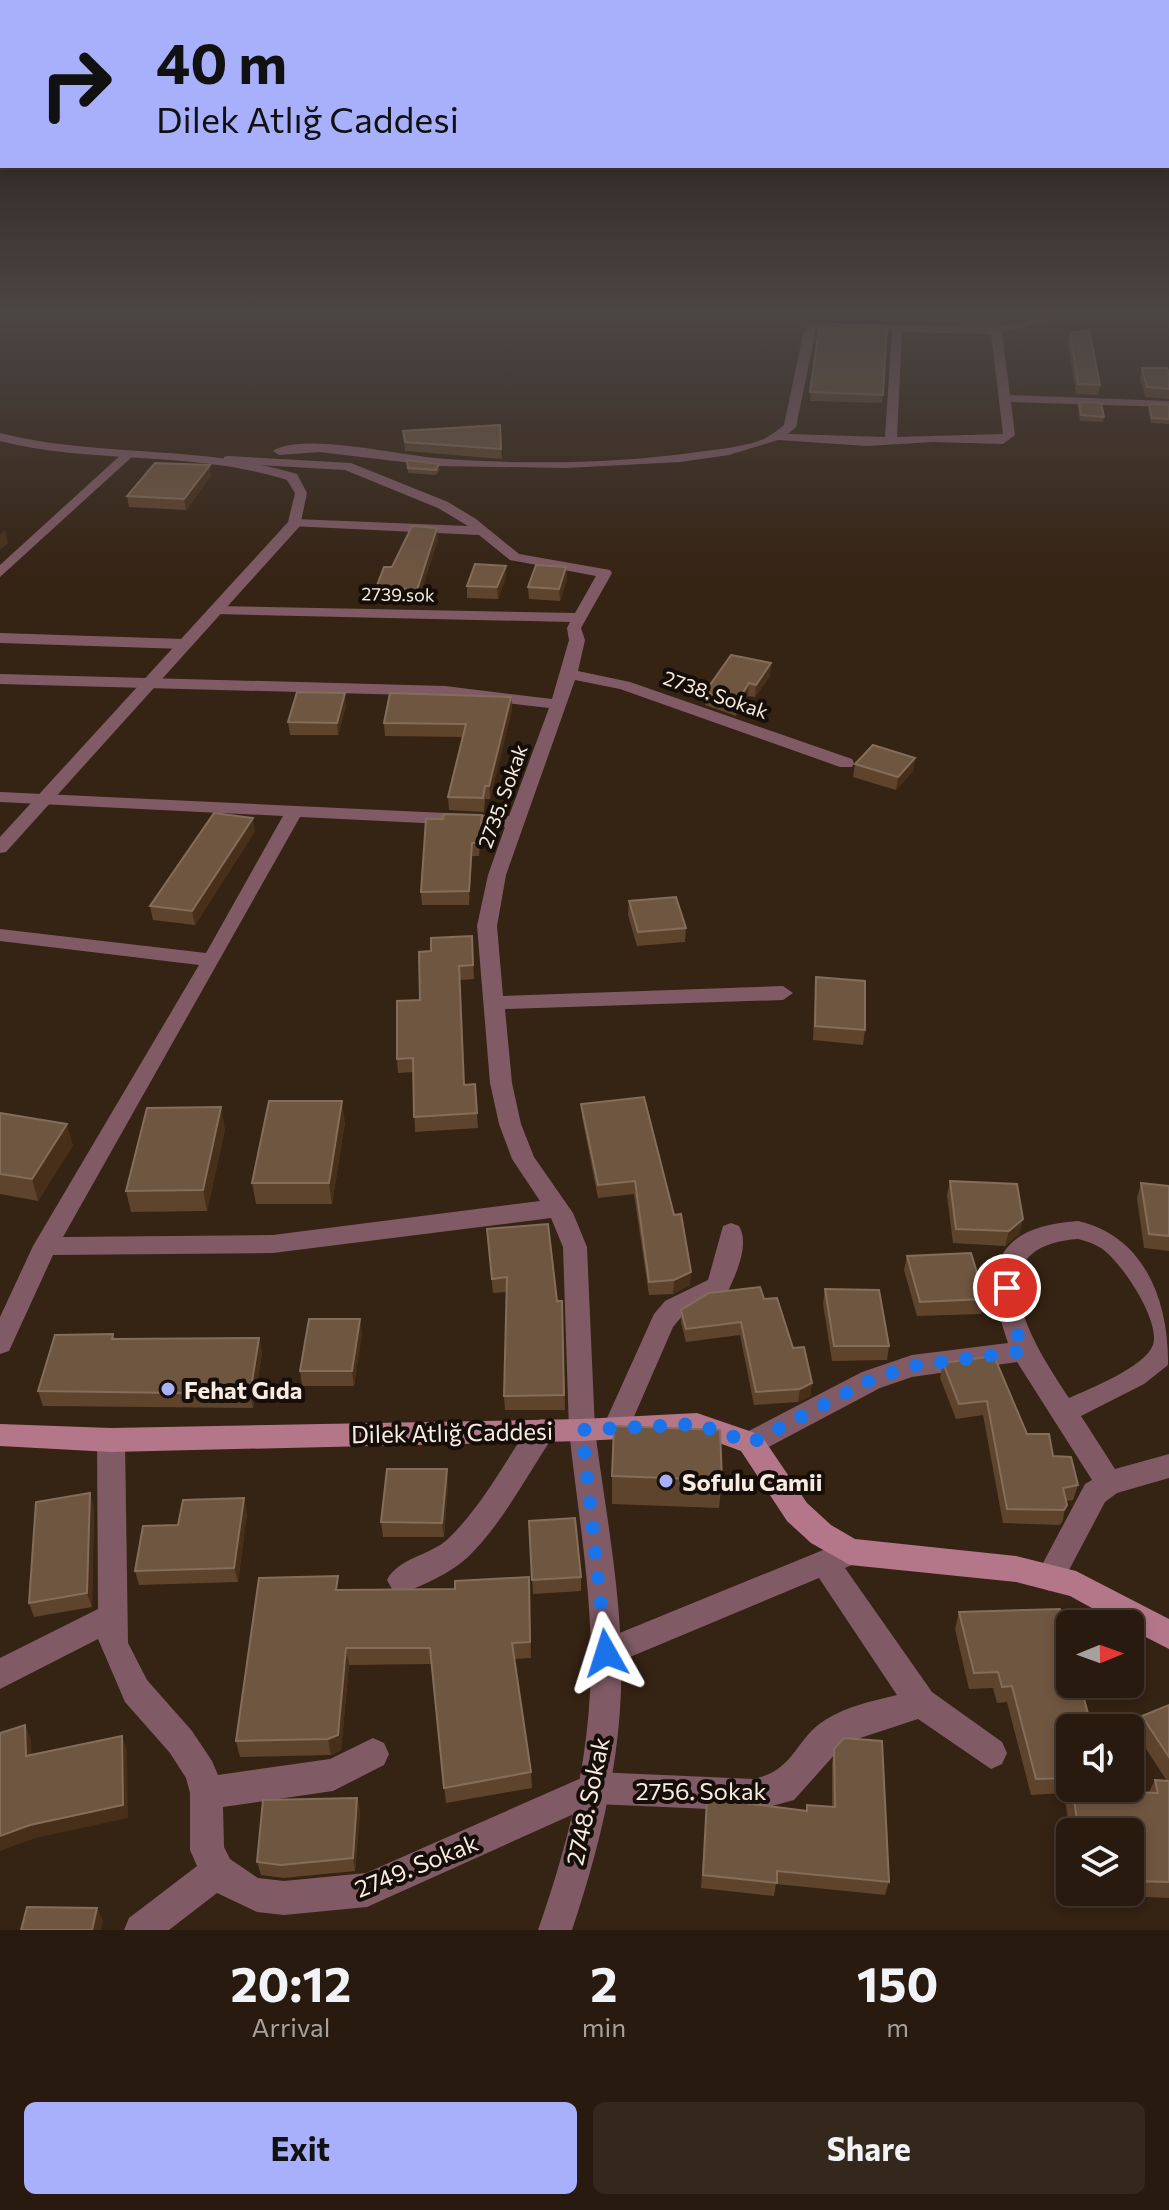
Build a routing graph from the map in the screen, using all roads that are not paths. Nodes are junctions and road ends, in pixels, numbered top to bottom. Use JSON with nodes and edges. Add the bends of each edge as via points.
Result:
{"nodes":[{"id":1,"x":796,"y":401,"type":"edge"},
{"id":2,"x":893,"y":401,"type":"edge"},
{"id":3,"x":1006,"y":401,"type":"edge"},
{"id":4,"x":1089,"y":401,"type":"edge"},
{"id":5,"x":1169,"y":404,"type":"edge"},
{"id":6,"x":782,"y":437,"type":"junction"},
{"id":7,"x":2,"y":439,"type":"edge"},
{"id":8,"x":891,"y":440,"type":"junction"},
{"id":9,"x":128,"y":455,"type":"junction"},
{"id":10,"x":228,"y":460,"type":"junction"},
{"id":11,"x":295,"y":523,"type":"junction"},
{"id":12,"x":484,"y":531,"type":"junction"},
{"id":13,"x":0,"y":573,"type":"edge"},
{"id":14,"x":214,"y":610,"type":"junction"},
{"id":15,"x":582,"y":618,"type":"junction"},
{"id":16,"x":0,"y":638,"type":"edge"},
{"id":17,"x":184,"y":644,"type":"junction"},
{"id":18,"x":569,"y":674,"type":"junction"},
{"id":19,"x":0,"y":679,"type":"edge"},
{"id":20,"x":151,"y":685,"type":"junction"},
{"id":21,"x":558,"y":704,"type":"junction"},
{"id":22,"x":846,"y":763,"type":"dead end"},
{"id":23,"x":0,"y":797,"type":"edge"},
{"id":24,"x":41,"y":801,"type":"junction"},
{"id":25,"x":294,"y":812,"type":"junction"},
{"id":26,"x":516,"y":822,"type":"junction"},
{"id":27,"x":0,"y":848,"type":"edge"},
{"id":28,"x":0,"y":935,"type":"edge"},
{"id":29,"x":212,"y":960,"type":"junction"},
{"id":30,"x":783,"y":993,"type":"dead end"},
{"id":31,"x":494,"y":1003,"type":"junction"},
{"id":32,"x":557,"y":1208,"type":"junction"},
{"id":33,"x":731,"y":1232,"type":"dead end"},
{"id":34,"x":45,"y":1246,"type":"junction"},
{"id":35,"x":0,"y":1344,"type":"edge"},
{"id":36,"x":1024,"y":1351,"type":"junction"},
{"id":37,"x":1064,"y":1412,"type":"junction"},
{"id":38,"x":616,"y":1427,"type":"junction"},
{"id":39,"x":542,"y":1430,"type":"junction"},
{"id":40,"x":582,"y":1430,"type":"junction"},
{"id":41,"x":0,"y":1435,"type":"edge"},
{"id":42,"x":111,"y":1440,"type":"junction"},
{"id":43,"x":751,"y":1443,"type":"junction"},
{"id":44,"x":1169,"y":1466,"type":"edge"},
{"id":45,"x":1109,"y":1483,"type":"junction"},
{"id":46,"x":838,"y":1558,"type":"junction"},
{"id":47,"x":1050,"y":1578,"type":"junction"},
{"id":48,"x":402,"y":1580,"type":"dead end"},
{"id":49,"x":112,"y":1617,"type":"junction"},
{"id":50,"x":1169,"y":1635,"type":"edge"},
{"id":51,"x":606,"y":1653,"type":"junction"},
{"id":52,"x":0,"y":1674,"type":"edge"},
{"id":53,"x":921,"y":1703,"type":"junction"},
{"id":54,"x":991,"y":1753,"type":"dead end"},
{"id":55,"x":373,"y":1754,"type":"dead end"},
{"id":56,"x":595,"y":1788,"type":"junction"},
{"id":57,"x":206,"y":1793,"type":"junction"},
{"id":58,"x":218,"y":1871,"type":"junction"},
{"id":59,"x":141,"y":1930,"type":"edge"},
{"id":60,"x":555,"y":1930,"type":"edge"}],
"edges":[{"from":1,"to":6,"type":"street"},
{"from":2,"to":8,"type":"street"},
{"from":3,"to":8,"type":"street","via":[[1009,435],[1003,440]]},
{"from":4,"to":5,"type":"street"},
{"from":6,"to":8,"type":"street"},
{"from":6,"to":10,"type":"street","via":[[733,451],[621,463],[437,462],[323,447]]},
{"from":7,"to":9,"type":"street"},
{"from":9,"to":10,"type":"street"},
{"from":9,"to":13,"type":"street"},
{"from":10,"to":11,"type":"street","via":[[292,477],[301,493]]},
{"from":10,"to":12,"type":"street","name":"2735. Sokak","via":[[347,466],[417,492]]},
{"from":11,"to":12,"type":"street"},
{"from":11,"to":14,"type":"street"},
{"from":12,"to":15,"type":"street","name":"2735. Sokak","via":[[515,557],[605,573]]},
{"from":14,"to":15,"type":"street","name":"2739.sok"},
{"from":14,"to":17,"type":"street"},
{"from":15,"to":18,"type":"street","name":"2735. Sokak","via":[[574,628],[577,640]]},
{"from":16,"to":17,"type":"street"},
{"from":17,"to":20,"type":"street"},
{"from":18,"to":21,"type":"street","name":"2735. Sokak"},
{"from":18,"to":22,"type":"street","name":"2738. Sokak","via":[[624,685]]},
{"from":19,"to":20,"type":"street"},
{"from":20,"to":21,"type":"street","via":[[445,691]]},
{"from":20,"to":24,"type":"street"},
{"from":21,"to":26,"type":"street","name":"2735. Sokak"},
{"from":23,"to":24,"type":"street"},
{"from":24,"to":25,"type":"street"},
{"from":24,"to":27,"type":"street"},
{"from":25,"to":26,"type":"street"},
{"from":25,"to":29,"type":"street"},
{"from":26,"to":31,"type":"street","name":"2735. Sokak","via":[[489,902]]},
{"from":28,"to":29,"type":"street"},
{"from":29,"to":34,"type":"street"},
{"from":30,"to":31,"type":"street"},
{"from":31,"to":32,"type":"street","name":"2735. Sokak","via":[[510,1124],[523,1159]]},
{"from":32,"to":34,"type":"street","via":[[273,1244]]},
{"from":32,"to":40,"type":"street","name":"2735. Sokak","via":[[575,1247]]},
{"from":33,"to":38,"type":"street","via":[[718,1286],[674,1308],[663,1321]]},
{"from":34,"to":35,"type":"street"},
{"from":36,"to":37,"type":"street"},
{"from":36,"to":37,"type":"street","via":[[1007,1288],[1008,1267],[1018,1249],[1062,1230],[1085,1230],[1130,1258],[1146,1282],[1166,1345],[1136,1376]]},
{"from":36,"to":43,"type":"street","via":[[871,1380]]},
{"from":37,"to":45,"type":"street"},
{"from":38,"to":40,"type":"main road","name":"Dilek Atlığ Caddesi"},
{"from":38,"to":43,"type":"main road","name":"Dilek Atlığ Caddesi","via":[[697,1424]]},
{"from":39,"to":40,"type":"main road","name":"Dilek Atlığ Caddesi"},
{"from":39,"to":42,"type":"main road","name":"Dilek Atlığ Caddesi"},
{"from":39,"to":48,"type":"street","via":[[456,1550]]},
{"from":40,"to":51,"type":"street","name":"2748. Sokak"},
{"from":41,"to":42,"type":"main road","name":"Dilek Atlığ Caddesi"},
{"from":42,"to":49,"type":"street"},
{"from":43,"to":46,"type":"main road","via":[[797,1512]]},
{"from":44,"to":45,"type":"street"},
{"from":45,"to":47,"type":"street","via":[[1095,1493]]},
{"from":46,"to":47,"type":"main road","via":[[1016,1569]]},
{"from":46,"to":51,"type":"street"},
{"from":46,"to":53,"type":"street"},
{"from":47,"to":50,"type":"main road","via":[[1076,1584]]},
{"from":49,"to":52,"type":"street"},
{"from":49,"to":57,"type":"street","via":[[113,1645],[121,1665],[201,1772]]},
{"from":51,"to":56,"type":"street","name":"2748. Sokak"},
{"from":53,"to":54,"type":"street"},
{"from":53,"to":56,"type":"street","name":"2756. Sokak","via":[[834,1732],[783,1789],[754,1795]]},
{"from":55,"to":57,"type":"street","via":[[333,1775]]},
{"from":56,"to":58,"type":"street","name":"2749. Sokak","via":[[367,1890],[284,1898],[257,1895]]},
{"from":56,"to":60,"type":"street","name":"2748. Sokak"},
{"from":57,"to":58,"type":"street","via":[[207,1850]]},
{"from":58,"to":59,"type":"street"}]}
